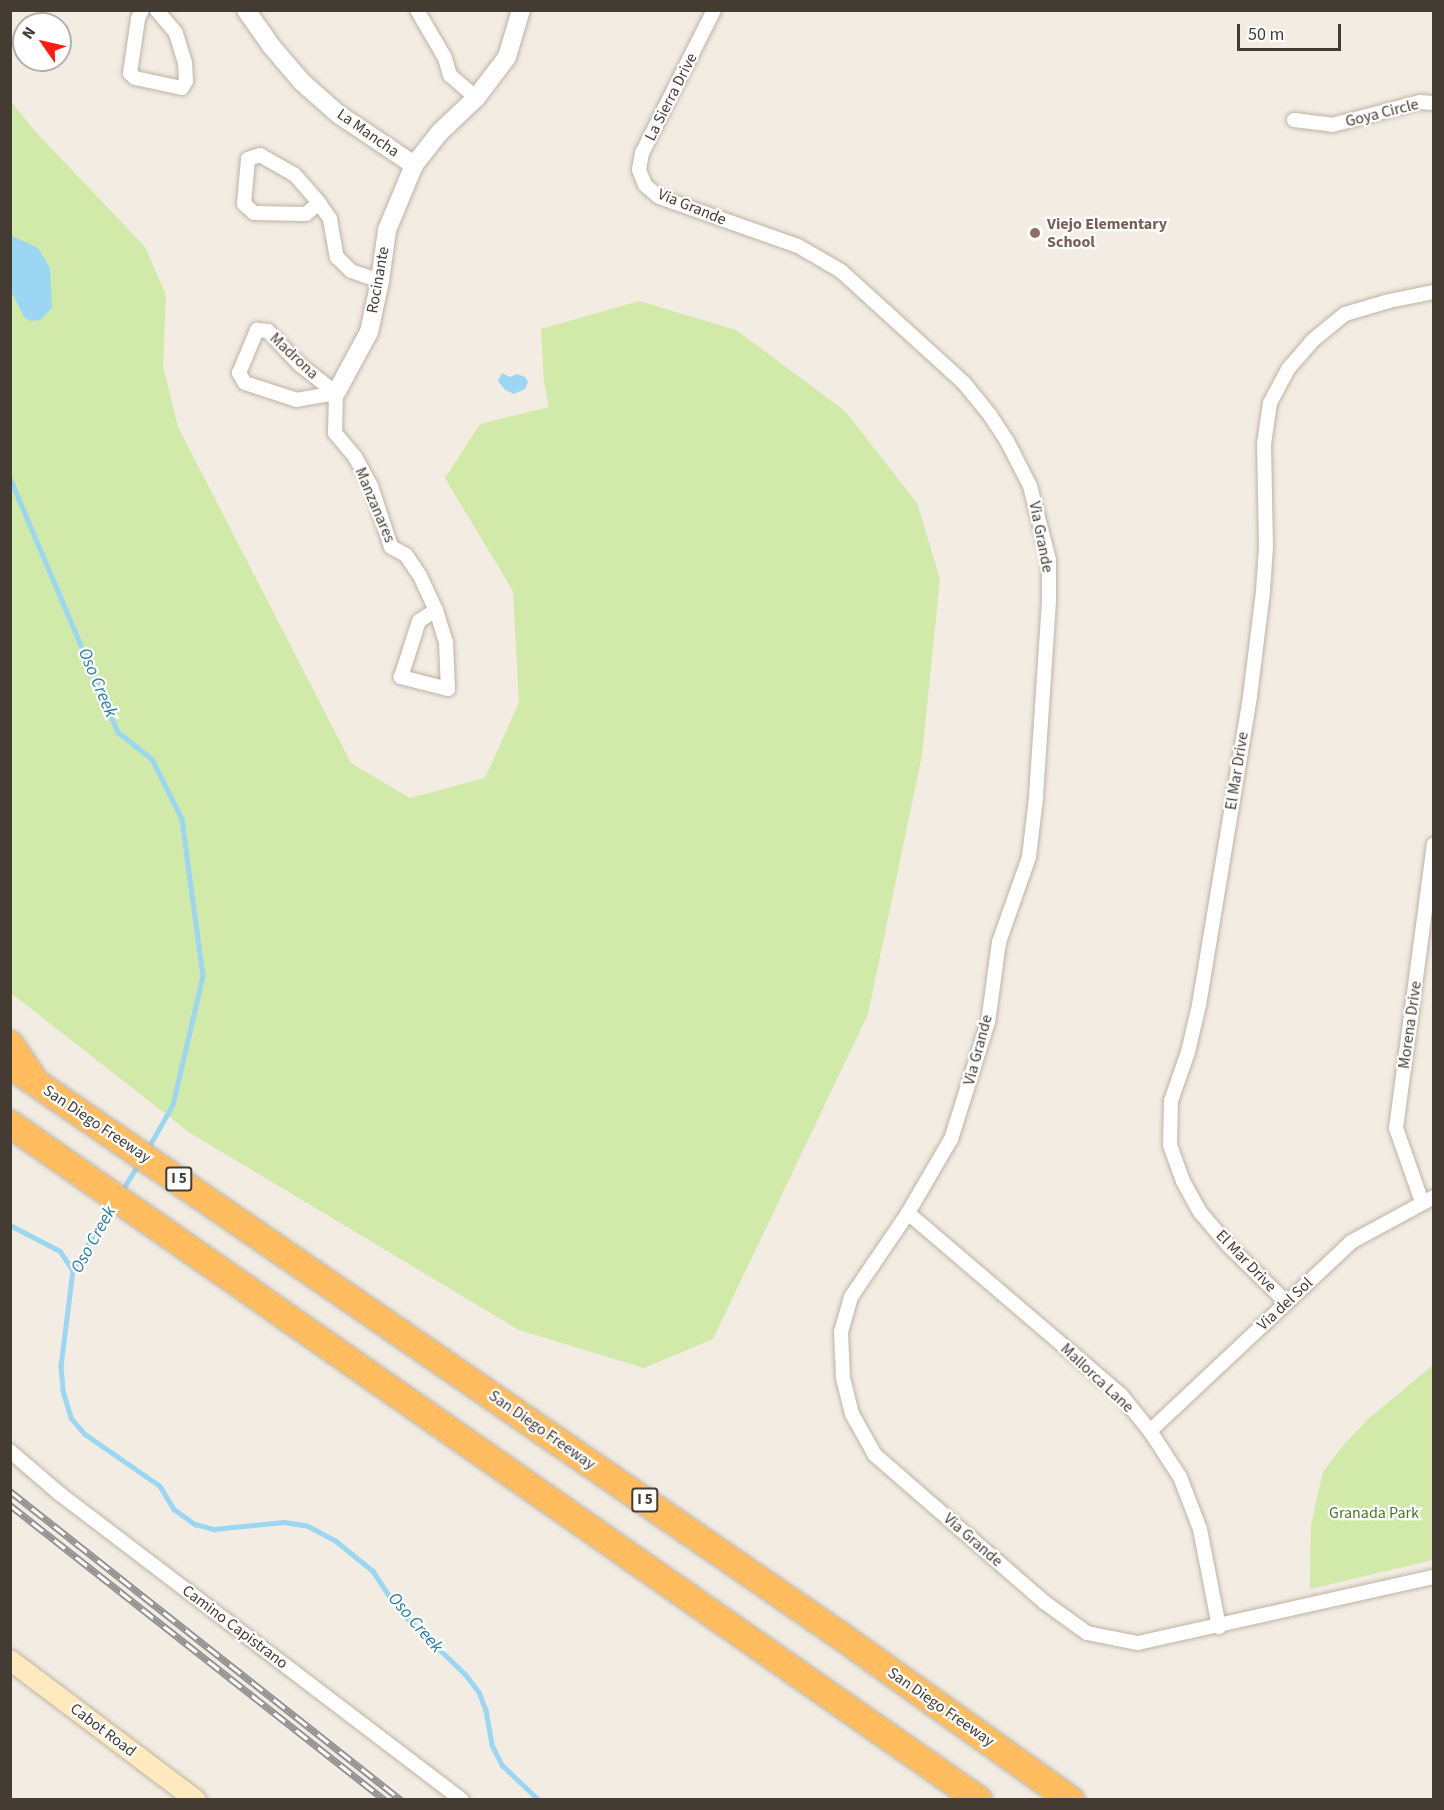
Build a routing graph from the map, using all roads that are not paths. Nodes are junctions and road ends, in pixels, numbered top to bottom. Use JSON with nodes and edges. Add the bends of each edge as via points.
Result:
{"nodes":[{"id":1,"x":142,"y":10,"type":"edge"},
{"id":2,"x":157,"y":10,"type":"edge"},
{"id":3,"x":246,"y":10,"type":"edge"},
{"id":4,"x":417,"y":10,"type":"edge"},
{"id":5,"x":521,"y":10,"type":"edge"},
{"id":6,"x":714,"y":10,"type":"edge"},
{"id":7,"x":476,"y":98,"type":"junction"},
{"id":8,"x":1434,"y":103,"type":"edge"},
{"id":9,"x":1294,"y":120,"type":"dead end"},
{"id":10,"x":414,"y":165,"type":"junction"},
{"id":11,"x":645,"y":185,"type":"joint"},
{"id":12,"x":319,"y":203,"type":"junction"},
{"id":13,"x":380,"y":281,"type":"junction"},
{"id":14,"x":1434,"y":292,"type":"edge"},
{"id":15,"x":336,"y":393,"type":"junction"},
{"id":16,"x":436,"y":610,"type":"junction"},
{"id":17,"x":1434,"y":845,"type":"edge"},
{"id":18,"x":10,"y":1044,"type":"edge"},
{"id":19,"x":10,"y":1065,"type":"edge"},
{"id":20,"x":35,"y":1082,"type":"junction"},
{"id":21,"x":10,"y":1124,"type":"edge"},
{"id":22,"x":1428,"y":1199,"type":"edge"},
{"id":23,"x":908,"y":1214,"type":"junction"},
{"id":24,"x":1286,"y":1302,"type":"junction"},
{"id":25,"x":1150,"y":1431,"type":"junction"},
{"id":26,"x":10,"y":1451,"type":"edge"},
{"id":27,"x":1434,"y":1577,"type":"edge"},
{"id":28,"x":1219,"y":1627,"type":"junction"},
{"id":29,"x":10,"y":1660,"type":"edge"},
{"id":30,"x":196,"y":1800,"type":"edge"},
{"id":31,"x":462,"y":1800,"type":"edge"},
{"id":32,"x":979,"y":1800,"type":"edge"},
{"id":33,"x":1071,"y":1800,"type":"edge"}],
"edges":[{"from":1,"to":2,"type":"street","via":[[130,73],[135,78],[182,88],[186,81],[185,63],[176,33]]},
{"from":3,"to":10,"type":"street","name":"La Mancha","via":[[302,82],[338,114]]},
{"from":4,"to":7,"type":"street","via":[[445,58],[450,75]]},
{"from":5,"to":7,"type":"street","name":"La Mancha","via":[[507,57]]},
{"from":6,"to":11,"type":"street","name":"La Sierra Drive","via":[[642,153],[639,170]]},
{"from":7,"to":10,"type":"street","name":"La Mancha","via":[[440,132]]},
{"from":8,"to":9,"type":"street","name":"Goya Circle","via":[[1420,102],[1332,125]]},
{"from":10,"to":13,"type":"street","name":"Rocinante","via":[[387,230]]},
{"from":11,"to":23,"type":"street","name":"Via Grande","via":[[659,197],[798,246],[841,271],[964,383],[990,415],[1030,486],[1041,521],[1049,560],[1049,601],[1029,857],[999,942],[988,1022],[951,1139]]},
{"from":12,"to":12,"type":"street","via":[[306,214],[254,213],[244,204],[248,159],[260,155],[295,175]]},
{"from":12,"to":13,"type":"street","via":[[330,219],[337,257],[351,271]]},
{"from":13,"to":15,"type":"street","name":"Rocinante","via":[[369,332]]},
{"from":14,"to":24,"type":"street","name":"El Mar Drive","via":[[1345,314],[1312,341],[1287,369],[1270,403],[1264,444],[1266,547],[1251,684],[1199,1005],[1171,1101],[1170,1145],[1200,1212]]},
{"from":15,"to":15,"type":"street","name":"Madrona","via":[[297,400],[244,382],[240,373],[257,330],[268,331],[299,364]]},
{"from":15,"to":16,"type":"street","name":"Manzanares","via":[[334,434],[355,457],[371,486],[391,547],[406,555]]},
{"from":16,"to":16,"type":"street","name":"Manzanares","via":[[446,642],[448,689],[401,677],[419,621]]},
{"from":17,"to":22,"type":"street","name":"Morena Drive","via":[[1396,1128]]},
{"from":18,"to":20,"type":"highway"},
{"from":19,"to":20,"type":"highway","name":"San Diego Freeway","number":"I 5"},
{"from":20,"to":33,"type":"highway","name":"San Diego Freeway","number":"I 5","via":[[838,1634]]},
{"from":21,"to":32,"type":"highway"},
{"from":22,"to":24,"type":"street","name":"Via del Sol","via":[[1351,1242]]},
{"from":23,"to":25,"type":"street","name":"Mallorca Lane","via":[[1120,1395]]},
{"from":23,"to":28,"type":"street","name":"Via Grande","via":[[851,1298],[841,1332],[843,1378],[852,1414],[875,1455],[1044,1602],[1087,1633],[1138,1643]]},
{"from":24,"to":25,"type":"street","name":"Via del Sol"},
{"from":25,"to":28,"type":"street","name":"Mallorca Lane","via":[[1180,1476],[1200,1529]]},
{"from":26,"to":31,"type":"street","name":"Camino Capistrano","via":[[60,1494]]},
{"from":27,"to":28,"type":"street","name":"Via Grande"},
{"from":29,"to":30,"type":"main road","name":"Cabot Road"}]}
